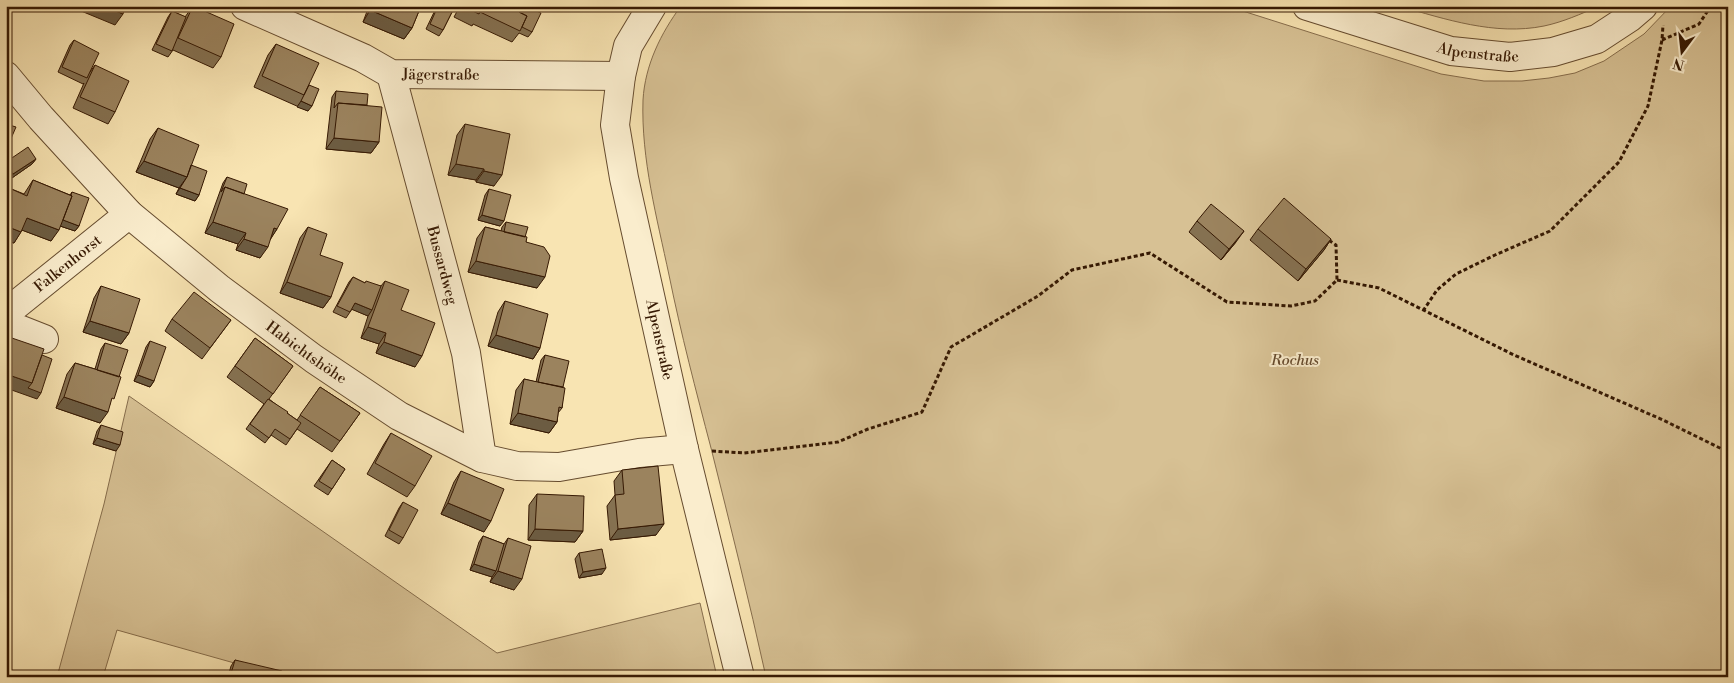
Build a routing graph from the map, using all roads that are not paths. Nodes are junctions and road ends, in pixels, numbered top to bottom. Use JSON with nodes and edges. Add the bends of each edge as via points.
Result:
{"nodes":[{"id":1,"x":245,"y":6,"type":"edge"},
{"id":2,"x":652,"y":6,"type":"edge"},
{"id":3,"x":1307,"y":6,"type":"edge"},
{"id":4,"x":1642,"y":6,"type":"edge"},
{"id":5,"x":391,"y":74,"type":"junction"},
{"id":6,"x":6,"y":76,"type":"edge"},
{"id":7,"x":621,"y":76,"type":"junction"},
{"id":8,"x":129,"y":214,"type":"junction"},
{"id":9,"x":6,"y":313,"type":"edge"},
{"id":10,"x":6,"y":324,"type":"edge"},
{"id":11,"x":44,"y":339,"type":"dead end"},
{"id":12,"x":684,"y":449,"type":"junction"},
{"id":13,"x":482,"y":458,"type":"junction"},
{"id":14,"x":740,"y":677,"type":"edge"}],
"edges":[{"from":1,"to":5,"type":"street","name":"Jägerstraße","via":[[363,58]]},
{"from":2,"to":7,"type":"street","name":"Alpenstraße","via":[[628,46]]},
{"from":3,"to":4,"type":"street","name":"Alpenstraße","via":[[1451,51],[1510,57],[1553,52],[1596,39]]},
{"from":5,"to":7,"type":"street","name":"Jägerstraße"},
{"from":5,"to":13,"type":"street","name":"Bussardweg","via":[[466,352]]},
{"from":6,"to":8,"type":"street","name":"Habichtshöhe"},
{"from":7,"to":12,"type":"street","name":"Alpenstraße","via":[[615,125]]},
{"from":8,"to":9,"type":"street","name":"Falkenhorst"},
{"from":8,"to":13,"type":"street","name":"Habichtshöhe","via":[[220,289],[314,359],[399,416]]},
{"from":10,"to":11,"type":"street"},
{"from":12,"to":13,"type":"street","name":"Habichtshöhe","via":[[639,453],[560,467],[517,466]]},
{"from":12,"to":14,"type":"street","name":"Alpenstraße"}]}
